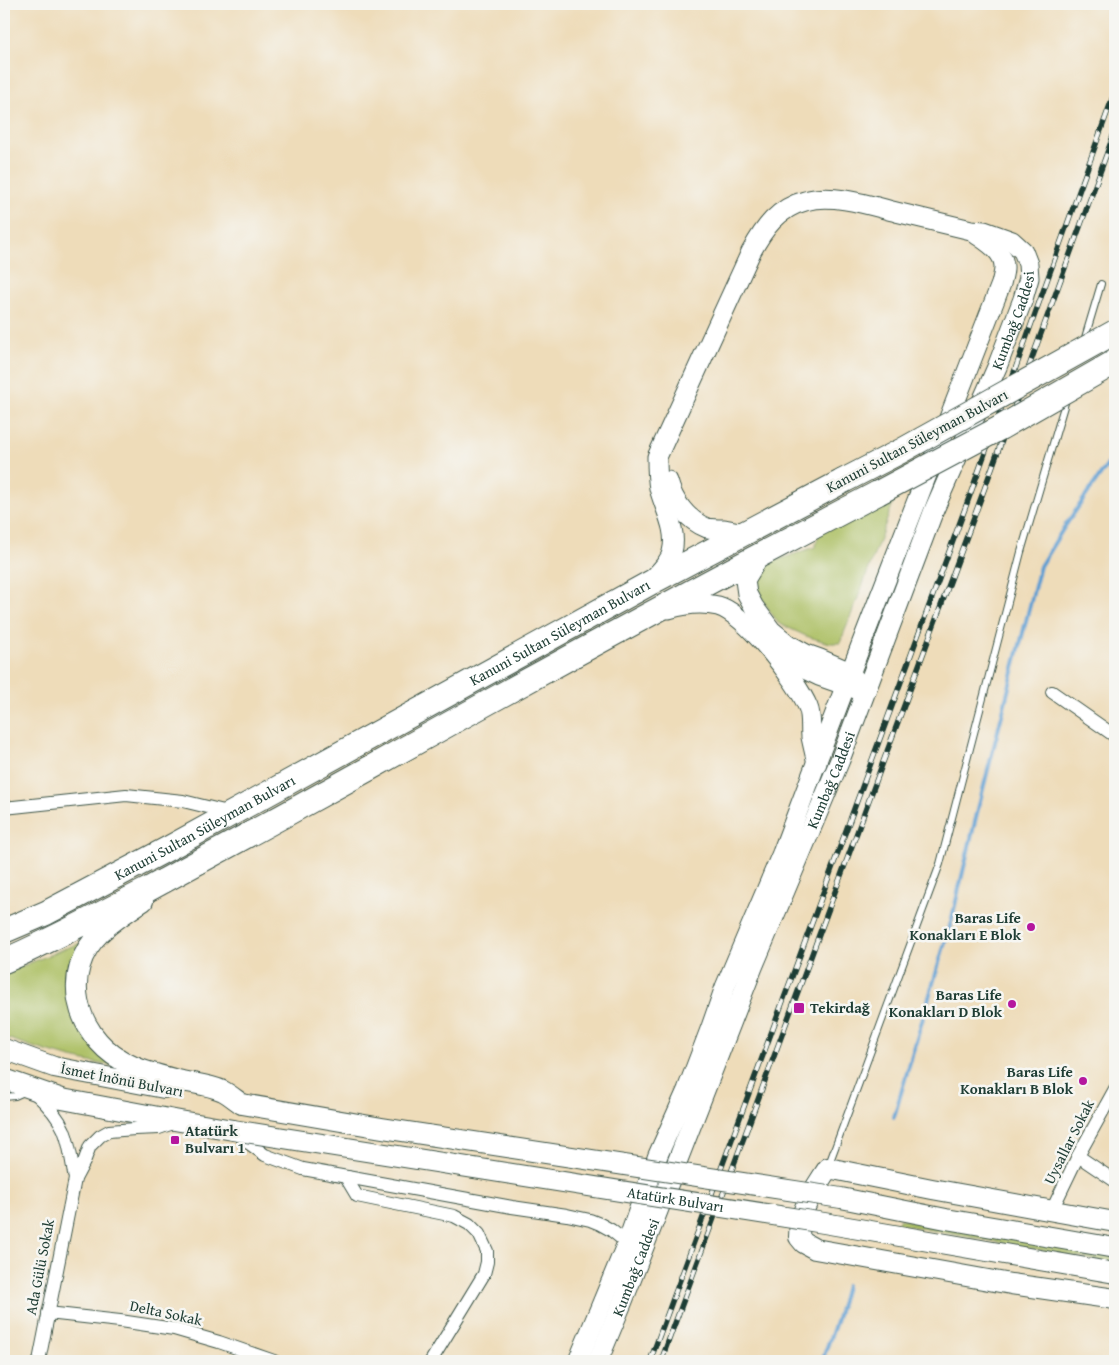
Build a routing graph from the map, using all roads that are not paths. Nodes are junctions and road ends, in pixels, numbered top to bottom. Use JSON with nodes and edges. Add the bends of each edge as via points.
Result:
{"nodes":[{"id":1,"x":970,"y":230,"type":"junction"},
{"id":2,"x":1101,"y":284,"type":"dead end"},
{"id":3,"x":1115,"y":332,"type":"edge"},
{"id":4,"x":1078,"y":361,"type":"dead end"},
{"id":5,"x":1115,"y":362,"type":"edge"},
{"id":6,"x":1072,"y":380,"type":"dead end"},
{"id":7,"x":667,"y":437,"type":"junction"},
{"id":8,"x":746,"y":533,"type":"junction"},
{"id":9,"x":768,"y":550,"type":"junction"},
{"id":10,"x":650,"y":583,"type":"junction"},
{"id":11,"x":649,"y":614,"type":"junction"},
{"id":12,"x":774,"y":655,"type":"junction"},
{"id":13,"x":848,"y":679,"type":"junction"},
{"id":14,"x":865,"y":692,"type":"junction"},
{"id":15,"x":1052,"y":692,"type":"dead end"},
{"id":16,"x":1115,"y":736,"type":"edge"},
{"id":17,"x":817,"y":763,"type":"junction"},
{"id":18,"x":4,"y":808,"type":"edge"},
{"id":19,"x":232,"y":813,"type":"junction"},
{"id":20,"x":240,"y":840,"type":"junction"},
{"id":21,"x":4,"y":931,"type":"edge"},
{"id":22,"x":4,"y":960,"type":"edge"},
{"id":23,"x":4,"y":1049,"type":"edge"},
{"id":24,"x":4,"y":1079,"type":"edge"},
{"id":25,"x":1115,"y":1088,"type":"edge"},
{"id":26,"x":31,"y":1089,"type":"junction"},
{"id":27,"x":4,"y":1097,"type":"edge"},
{"id":28,"x":242,"y":1104,"type":"junction"},
{"id":29,"x":180,"y":1121,"type":"junction"},
{"id":30,"x":233,"y":1130,"type":"junction"},
{"id":31,"x":1078,"y":1156,"type":"junction"},
{"id":32,"x":828,"y":1168,"type":"junction"},
{"id":33,"x":348,"y":1177,"type":"junction"},
{"id":34,"x":74,"y":1179,"type":"junction"},
{"id":35,"x":1115,"y":1181,"type":"edge"},
{"id":36,"x":1052,"y":1210,"type":"junction"},
{"id":37,"x":1115,"y":1222,"type":"edge"},
{"id":38,"x":627,"y":1243,"type":"junction"},
{"id":39,"x":1115,"y":1248,"type":"edge"},
{"id":40,"x":1115,"y":1273,"type":"edge"},
{"id":41,"x":1115,"y":1299,"type":"edge"},
{"id":42,"x":48,"y":1313,"type":"junction"},
{"id":43,"x":39,"y":1361,"type":"edge"},
{"id":44,"x":274,"y":1361,"type":"edge"},
{"id":45,"x":431,"y":1361,"type":"edge"},
{"id":46,"x":578,"y":1361,"type":"edge"},
{"id":47,"x":598,"y":1361,"type":"edge"}],
"edges":[{"from":1,"to":7,"type":"street","name":"Kumbağ Caddesi","via":[[834,199],[805,200],[784,211],[763,230],[751,252]]},
{"from":1,"to":13,"type":"street","name":"Kumbağ Caddesi","via":[[1002,256],[1005,268],[1001,284]]},
{"from":1,"to":14,"type":"street","name":"Kumbağ Caddesi","via":[[984,231],[1012,241],[1023,251],[1029,278],[997,367],[934,510]]},
{"from":2,"to":4,"type":"lane"},
{"from":3,"to":8,"type":"highway","name":"Kanuni Sultan Süleyman Bulvarı","bridge":true},
{"from":5,"to":9,"type":"highway","name":"Kanuni Sultan Süleyman Bulvarı","bridge":true,"via":[[1000,428]]},
{"from":6,"to":32,"type":"lane","via":[[1021,552],[940,864]]},
{"from":7,"to":8,"type":"street","name":"Kumbağ Caddesi","via":[[666,473],[670,490],[682,510],[709,528]]},
{"from":7,"to":10,"type":"street","name":"Kumbağ Caddesi","via":[[657,457],[657,472],[658,486],[672,528],[672,554]]},
{"from":8,"to":10,"type":"highway","name":"Kanuni Sultan Süleyman Bulvarı"},
{"from":9,"to":11,"type":"highway","name":"Kanuni Sultan Süleyman Bulvarı"},
{"from":9,"to":13,"type":"street","via":[[757,560],[746,580],[747,594],[754,607],[771,630],[788,644],[820,659]]},
{"from":10,"to":19,"type":"highway","name":"Kanuni Sultan Süleyman Bulvarı"},
{"from":11,"to":12,"type":"street","via":[[693,604],[720,606],[734,615]]},
{"from":11,"to":20,"type":"highway","name":"Kanuni Sultan Süleyman Bulvarı"},
{"from":12,"to":13,"type":"street","via":[[820,676]]},
{"from":12,"to":17,"type":"street","via":[[809,709]]},
{"from":13,"to":14,"type":"street"},
{"from":13,"to":17,"type":"street","name":"Kumbağ Caddesi"},
{"from":14,"to":47,"type":"street","name":"Kumbağ Caddesi"},
{"from":15,"to":16,"type":"street"},
{"from":17,"to":38,"type":"street","name":"Kumbağ Caddesi","via":[[658,1156]]},
{"from":18,"to":19,"type":"street","via":[[126,795],[183,801]]},
{"from":19,"to":21,"type":"highway","name":"Kanuni Sultan Süleyman Bulvarı","via":[[76,898]]},
{"from":20,"to":22,"type":"highway","name":"Kanuni Sultan Süleyman Bulvarı","via":[[53,938]]},
{"from":20,"to":28,"type":"main road","via":[[143,901],[99,934],[79,966],[76,982],[77,999],[92,1034],[120,1060],[147,1072],[223,1091]]},
{"from":23,"to":28,"type":"main road","name":"İsmet İnönü Bulvarı","via":[[54,1067]]},
{"from":24,"to":26,"type":"main road","name":"İsmet İnönü Bulvarı"},
{"from":25,"to":31,"type":"street","name":"Uysallar Sokak"},
{"from":26,"to":27,"type":"lane"},
{"from":26,"to":29,"type":"main road","name":"İsmet İnönü Bulvarı"},
{"from":26,"to":34,"type":"street","via":[[64,1129]]},
{"from":28,"to":39,"type":"main road","name":"Atatürk Bulvarı","bridge":true,"via":[[841,1198]]},
{"from":29,"to":30,"type":"main road","name":"İsmet İnönü Bulvarı"},
{"from":29,"to":34,"type":"street","via":[[159,1128],[109,1131],[90,1146]]},
{"from":30,"to":33,"type":"street","via":[[265,1155],[303,1169]]},
{"from":30,"to":40,"type":"main road","name":"Atatürk Bulvarı","bridge":true},
{"from":31,"to":35,"type":"street"},
{"from":31,"to":36,"type":"street","name":"Uysallar Sokak"},
{"from":32,"to":36,"type":"main road"},
{"from":32,"to":41,"type":"main road","via":[[804,1207],[799,1227],[799,1237],[815,1249]]},
{"from":33,"to":38,"type":"street","via":[[590,1220],[611,1230]]},
{"from":33,"to":45,"type":"street","via":[[356,1196],[454,1216],[469,1224],[484,1245],[487,1262],[484,1274]]},
{"from":34,"to":42,"type":"street","name":"Ada Gülü Sokak"},
{"from":36,"to":37,"type":"main road"},
{"from":38,"to":46,"type":"street","name":"Kumbağ Caddesi"},
{"from":42,"to":43,"type":"street","name":"Ada Gülü Sokak"},
{"from":42,"to":44,"type":"street","name":"Delta Sokak","via":[[174,1329]]}]}
